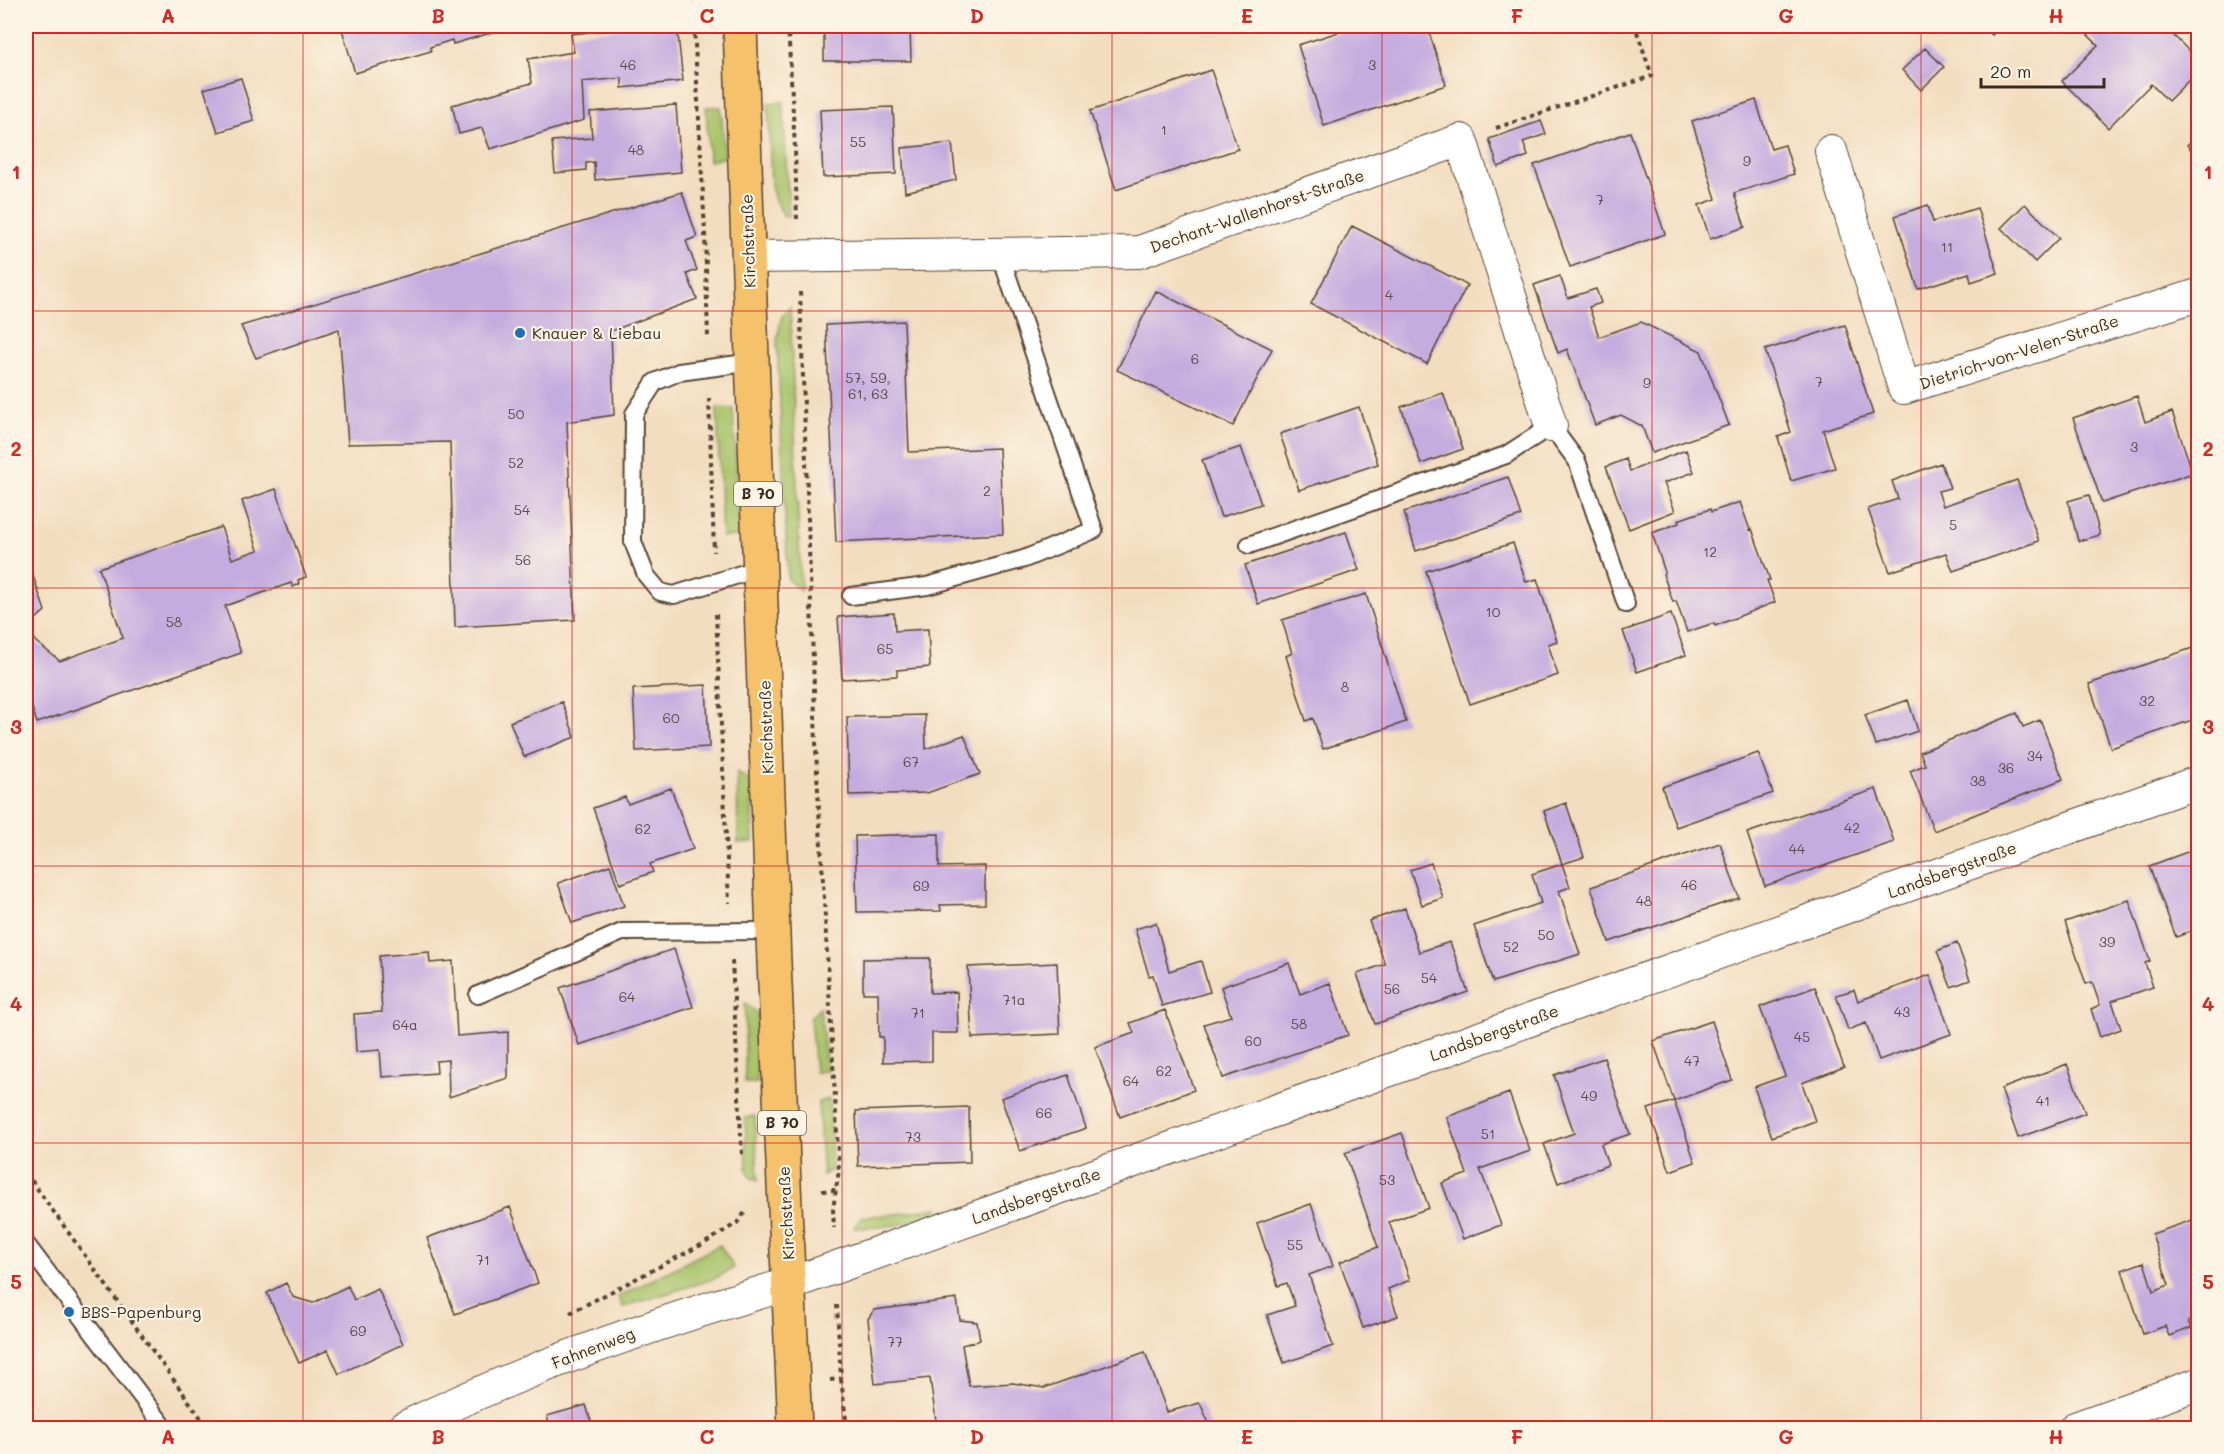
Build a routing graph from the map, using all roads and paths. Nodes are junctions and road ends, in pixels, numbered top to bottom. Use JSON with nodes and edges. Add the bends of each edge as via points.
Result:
{"nodes":[{"id":1,"x":694,"y":26,"type":"edge"},
{"id":2,"x":740,"y":26,"type":"edge"},
{"id":3,"x":788,"y":26,"type":"edge"},
{"id":4,"x":1635,"y":26,"type":"edge"},
{"id":5,"x":1461,"y":140,"type":"junction"},
{"id":6,"x":1832,"y":150,"type":"dead end"},
{"id":7,"x":1000,"y":254,"type":"junction"},
{"id":8,"x":797,"y":255,"type":"junction"},
{"id":9,"x":748,"y":257,"type":"junction"},
{"id":10,"x":2199,"y":295,"type":"edge"},
{"id":11,"x":753,"y":362,"type":"junction"},
{"id":12,"x":708,"y":368,"type":"junction"},
{"id":13,"x":1551,"y":426,"type":"junction"},
{"id":14,"x":1249,"y":545,"type":"dead end"},
{"id":15,"x":760,"y":568,"type":"junction"},
{"id":16,"x":851,"y":596,"type":"dead end"},
{"id":17,"x":1626,"y":604,"type":"dead end"},
{"id":18,"x":2199,"y":782,"type":"edge"},
{"id":19,"x":773,"y":931,"type":"junction"},
{"id":20,"x":478,"y":995,"type":"dead end"},
{"id":21,"x":26,"y":1173,"type":"edge"},
{"id":22,"x":747,"y":1210,"type":"dead end"},
{"id":23,"x":26,"y":1244,"type":"edge"},
{"id":24,"x":789,"y":1284,"type":"junction"},
{"id":25,"x":564,"y":1316,"type":"dead end"},
{"id":26,"x":841,"y":1379,"type":"dead end"},
{"id":27,"x":2199,"y":1384,"type":"edge"},
{"id":28,"x":165,"y":1428,"type":"edge"},
{"id":29,"x":207,"y":1428,"type":"edge"},
{"id":30,"x":404,"y":1428,"type":"edge"},
{"id":31,"x":795,"y":1428,"type":"edge"},
{"id":32,"x":847,"y":1428,"type":"edge"},
{"id":33,"x":2075,"y":1428,"type":"edge"}],
"edges":[{"from":1,"to":12,"type":"path"},
{"from":2,"to":9,"type":"main road","name":"Kirchstraße","number":"B 70"},
{"from":3,"to":8,"type":"path"},
{"from":4,"to":5,"type":"path","via":[[1652,76]]},
{"from":5,"to":7,"type":"street","name":"Dechant-Wallenhorst-Straße","via":[[1139,252]]},
{"from":5,"to":13,"type":"street"},
{"from":6,"to":10,"type":"street","name":"Dietrich-von-Velen-Straße","via":[[1904,388]]},
{"from":7,"to":8,"type":"street","name":"Dechant-Wallenhorst-Straße"},
{"from":7,"to":16,"type":"lane","via":[[1094,530],[1024,560],[927,586]]},
{"from":8,"to":9,"type":"street","name":"Dechant-Wallenhorst-Straße"},
{"from":9,"to":11,"type":"main road","name":"Kirchstraße","number":"B 70"},
{"from":11,"to":12,"type":"lane"},
{"from":11,"to":15,"type":"main road","name":"Kirchstraße","number":"B 70"},
{"from":12,"to":15,"type":"lane","via":[[679,372],[656,382],[634,414],[633,542],[646,575],[660,592],[674,595]]},
{"from":13,"to":14,"type":"lane","via":[[1506,454]]},
{"from":13,"to":17,"type":"lane","via":[[1577,461]]},
{"from":15,"to":19,"type":"main road","name":"Kirchstraße","number":"B 70"},
{"from":18,"to":24,"type":"street","name":"Landsbergstraße"},
{"from":19,"to":20,"type":"lane","via":[[622,932]]},
{"from":19,"to":24,"type":"main road","name":"Kirchstraße","number":"B 70"},
{"from":21,"to":29,"type":"path"},
{"from":22,"to":25,"type":"path","via":[[737,1223],[705,1242]]},
{"from":23,"to":28,"type":"lane"},
{"from":24,"to":30,"type":"street","name":"Fahnenweg","via":[[620,1337],[459,1401]]},
{"from":24,"to":31,"type":"main road","name":"Kirchstraße","number":"B 70"},
{"from":26,"to":32,"type":"path"},
{"from":27,"to":33,"type":"street"}]}
